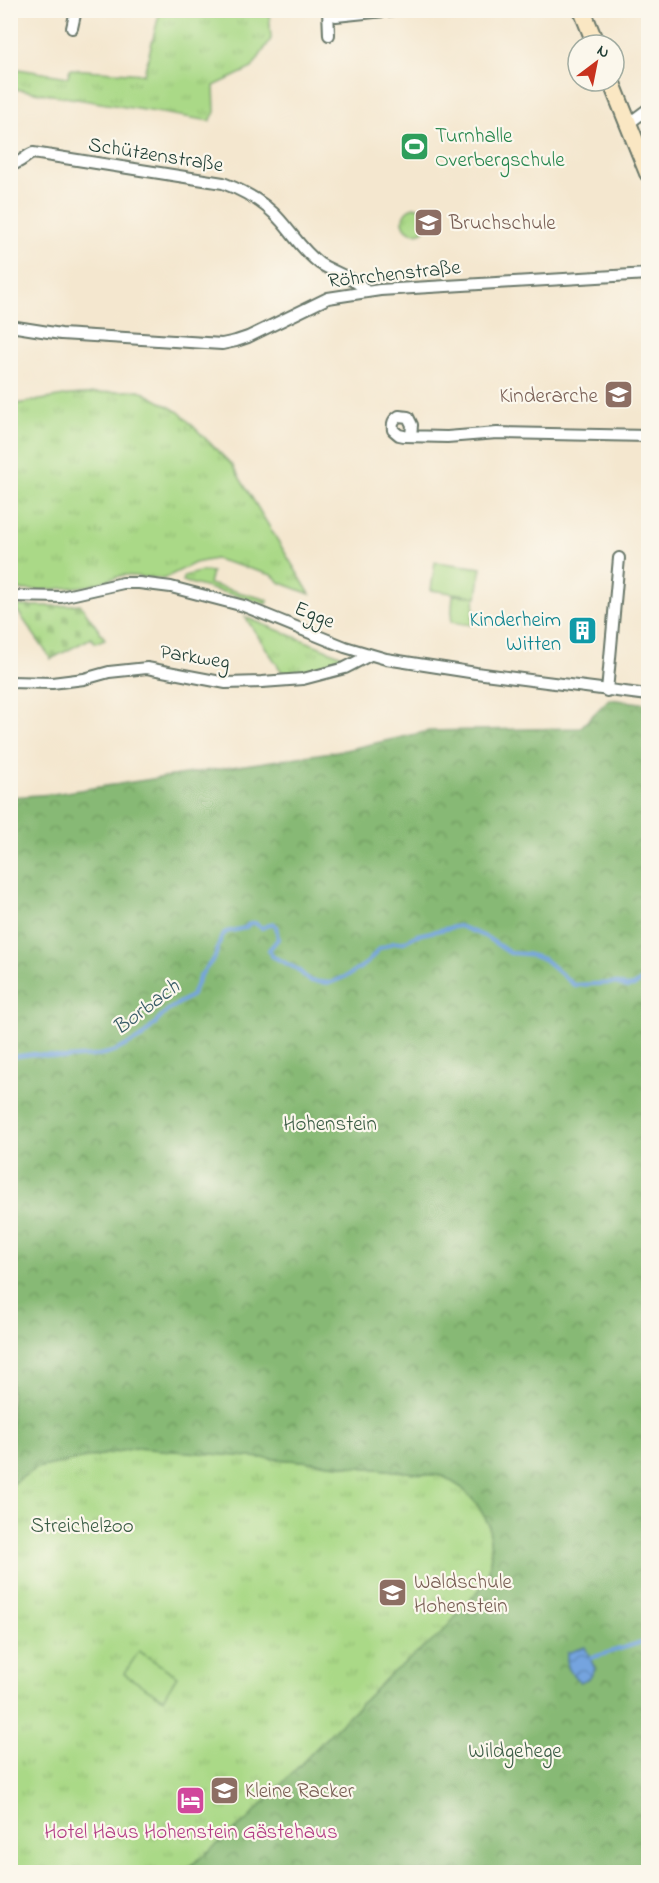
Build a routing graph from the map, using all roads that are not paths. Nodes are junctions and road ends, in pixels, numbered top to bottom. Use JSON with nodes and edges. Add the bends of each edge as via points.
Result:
{"nodes":[{"id":1,"x":76,"y":10,"type":"edge"},
{"id":2,"x":394,"y":10,"type":"edge"},
{"id":3,"x":582,"y":10,"type":"edge"},
{"id":4,"x":332,"y":13,"type":"edge"},
{"id":5,"x":72,"y":28,"type":"dead end"},
{"id":6,"x":591,"y":33,"type":"edge"},
{"id":7,"x":329,"y":35,"type":"dead end"},
{"id":8,"x":616,"y":93,"type":"edge"},
{"id":9,"x":648,"y":109,"type":"edge"},
{"id":10,"x":628,"y":124,"type":"junction"},
{"id":11,"x":10,"y":165,"type":"edge"},
{"id":12,"x":648,"y":173,"type":"edge"},
{"id":13,"x":338,"y":274,"type":"junction"},
{"id":14,"x":648,"y":274,"type":"edge"},
{"id":15,"x":366,"y":292,"type":"junction"},
{"id":16,"x":328,"y":298,"type":"junction"},
{"id":17,"x":10,"y":326,"type":"edge"},
{"id":18,"x":411,"y":436,"type":"dead end"},
{"id":19,"x":648,"y":436,"type":"edge"},
{"id":20,"x":620,"y":558,"type":"dead end"},
{"id":21,"x":10,"y":596,"type":"edge"},
{"id":22,"x":370,"y":655,"type":"junction"},
{"id":23,"x":10,"y":682,"type":"edge"},
{"id":24,"x":607,"y":691,"type":"junction"},
{"id":25,"x":648,"y":695,"type":"edge"}],
"edges":[{"from":1,"to":5,"type":"street"},
{"from":2,"to":4,"type":"street"},
{"from":3,"to":6,"type":"main road"},
{"from":4,"to":7,"type":"street"},
{"from":8,"to":10,"type":"main road"},
{"from":9,"to":10,"type":"street"},
{"from":10,"to":12,"type":"main road"},
{"from":11,"to":13,"type":"street","name":"Schützenstraße","via":[[33,153],[223,183],[267,208],[309,255]]},
{"from":13,"to":15,"type":"street","name":"Schützenstraße","via":[[361,285]]},
{"from":13,"to":16,"type":"street","via":[[338,291]]},
{"from":14,"to":15,"type":"street","name":"Röhrchenstraße"},
{"from":15,"to":16,"type":"street","name":"Röhrchenstraße"},
{"from":16,"to":17,"type":"street","name":"Röhrchenstraße","via":[[248,337],[222,344],[61,334]]},
{"from":18,"to":19,"type":"street"},
{"from":20,"to":24,"type":"street"},
{"from":21,"to":22,"type":"street","name":"Egge","via":[[61,597],[139,583],[171,587],[244,606]]},
{"from":22,"to":23,"type":"street","name":"Parkweg","via":[[345,668],[303,679],[226,683],[147,668],[52,683]]},
{"from":22,"to":24,"type":"street","name":"Egge"},
{"from":24,"to":25,"type":"street","name":"Egge"}]}
